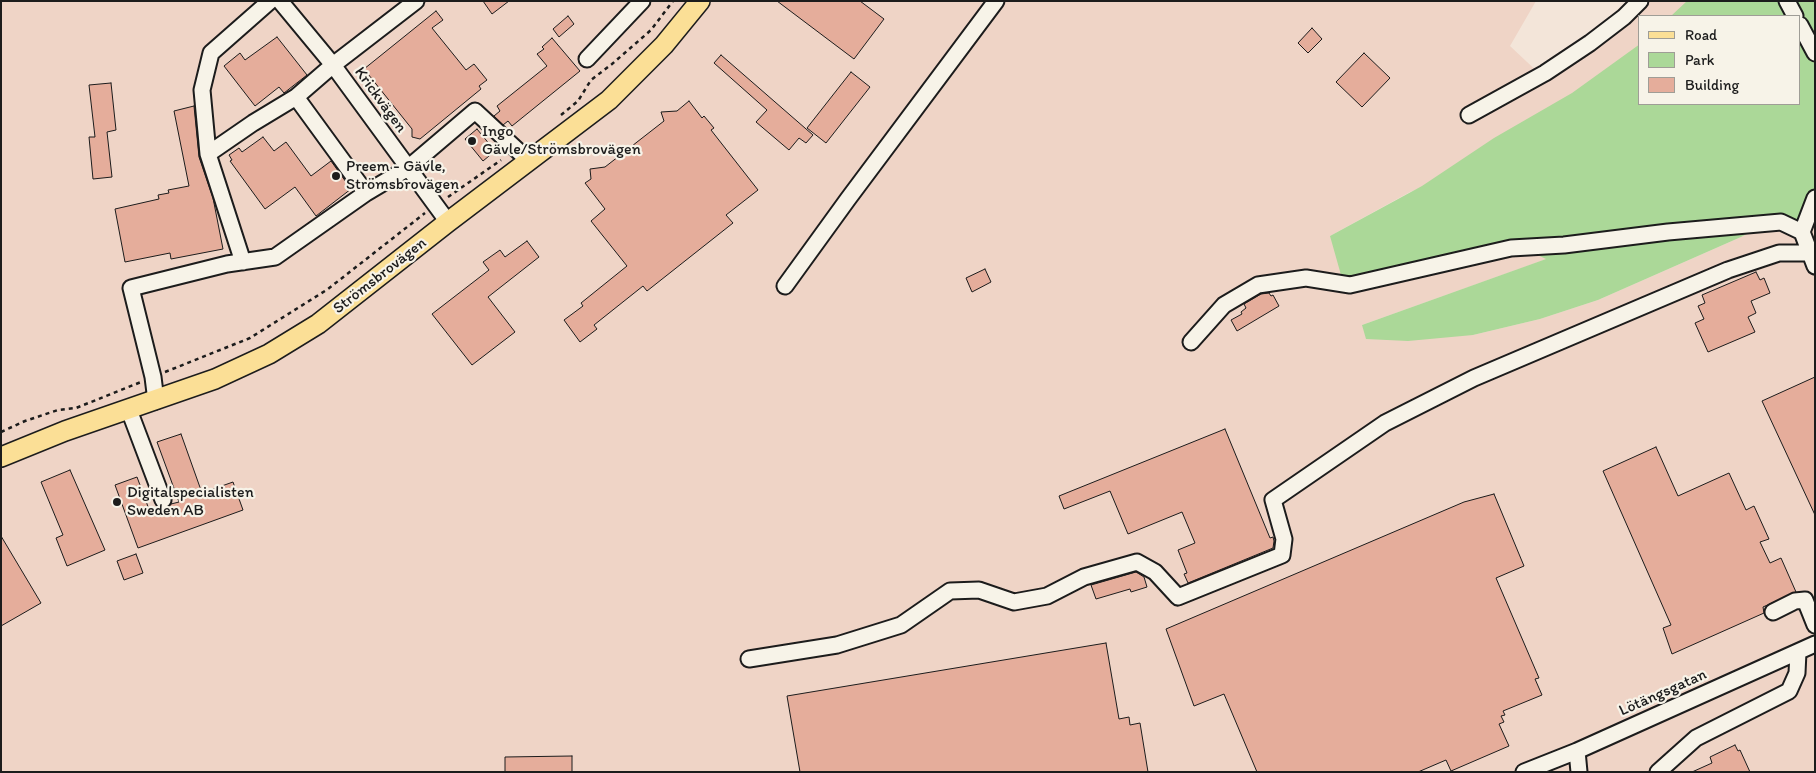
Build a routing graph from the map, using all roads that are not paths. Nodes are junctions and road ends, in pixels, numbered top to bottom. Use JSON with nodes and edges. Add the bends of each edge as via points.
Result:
{"nodes":[{"id":1,"x":270,"y":1,"type":"edge"},
{"id":2,"x":280,"y":1,"type":"edge"},
{"id":3,"x":416,"y":1,"type":"edge"},
{"id":4,"x":642,"y":1,"type":"edge"},
{"id":5,"x":700,"y":1,"type":"edge"},
{"id":6,"x":996,"y":1,"type":"edge"},
{"id":7,"x":1640,"y":1,"type":"edge"},
{"id":8,"x":1787,"y":1,"type":"edge"},
{"id":9,"x":1794,"y":15,"type":"edge"},
{"id":10,"x":1801,"y":27,"type":"edge"},
{"id":11,"x":1815,"y":53,"type":"edge"},
{"id":12,"x":587,"y":59,"type":"dead end"},
{"id":13,"x":333,"y":65,"type":"junction"},
{"id":14,"x":296,"y":97,"type":"junction"},
{"id":15,"x":1469,"y":115,"type":"dead end"},
{"id":16,"x":208,"y":154,"type":"junction"},
{"id":17,"x":523,"y":155,"type":"junction"},
{"id":18,"x":408,"y":168,"type":"junction"},
{"id":19,"x":366,"y":193,"type":"junction"},
{"id":20,"x":1815,"y":198,"type":"edge"},
{"id":21,"x":448,"y":222,"type":"junction"},
{"id":22,"x":1802,"y":232,"type":"junction"},
{"id":23,"x":1812,"y":259,"type":"edge"},
{"id":24,"x":243,"y":262,"type":"junction"},
{"id":25,"x":785,"y":286,"type":"dead end"},
{"id":26,"x":1191,"y":342,"type":"dead end"},
{"id":27,"x":156,"y":401,"type":"junction"},
{"id":28,"x":129,"y":410,"type":"junction"},
{"id":29,"x":1,"y":457,"type":"edge"},
{"id":30,"x":163,"y":500,"type":"dead end"},
{"id":31,"x":1773,"y":612,"type":"dead end"},
{"id":32,"x":1815,"y":625,"type":"edge"},
{"id":33,"x":1815,"y":644,"type":"edge"},
{"id":34,"x":1798,"y":652,"type":"junction"},
{"id":35,"x":748,"y":659,"type":"dead end"},
{"id":36,"x":1577,"y":751,"type":"junction"},
{"id":37,"x":1524,"y":772,"type":"edge"},
{"id":38,"x":1579,"y":772,"type":"edge"},
{"id":39,"x":1658,"y":772,"type":"edge"}],
"edges":[{"from":1,"to":16,"type":"street","via":[[211,53],[202,90]]},
{"from":2,"to":13,"type":"street","name":"Krickvägen"},
{"from":3,"to":13,"type":"street"},
{"from":4,"to":12,"type":"street"},
{"from":5,"to":17,"type":"main road","name":"Strömsbrovägen","via":[[664,46],[609,100]]},
{"from":6,"to":25,"type":"street"},
{"from":7,"to":15,"type":"street","via":[[1624,17],[1545,73]]},
{"from":8,"to":9,"type":"street"},
{"from":10,"to":11,"type":"street"},
{"from":13,"to":14,"type":"street"},
{"from":13,"to":18,"type":"street","name":"Krickvägen"},
{"from":14,"to":16,"type":"street"},
{"from":14,"to":19,"type":"street"},
{"from":16,"to":24,"type":"street"},
{"from":17,"to":18,"type":"street","via":[[475,111]]},
{"from":17,"to":21,"type":"main road","name":"Strömsbrovägen"},
{"from":18,"to":19,"type":"street"},
{"from":18,"to":21,"type":"street","name":"Krickvägen"},
{"from":19,"to":24,"type":"street","via":[[275,256]]},
{"from":20,"to":22,"type":"street"},
{"from":21,"to":27,"type":"main road","name":"Strömsbrovägen","via":[[318,324],[269,354]]},
{"from":22,"to":23,"type":"street"},
{"from":22,"to":26,"type":"street","via":[[1781,222],[1668,232],[1511,248],[1350,284],[1306,278],[1258,285],[1224,305]]},
{"from":23,"to":35,"type":"street","via":[[1779,253],[1728,270],[1474,378],[1385,423],[1273,500],[1284,539],[1282,555],[1178,597],[1155,572],[1137,562],[1084,577],[1047,596],[1014,602],[979,590],[950,591],[901,625],[837,645]]},
{"from":24,"to":27,"type":"street","via":[[131,288]]},
{"from":27,"to":28,"type":"main road","name":"Strömsbrovägen"},
{"from":28,"to":29,"type":"main road","name":"Strömsbrovägen"},
{"from":28,"to":30,"type":"street"},
{"from":31,"to":32,"type":"street","via":[[1794,601],[1805,600]]},
{"from":33,"to":34,"type":"street","name":"Lötängsgatan"},
{"from":34,"to":36,"type":"street","name":"Lötängsgatan"},
{"from":34,"to":39,"type":"street","via":[[1797,673],[1790,691],[1696,738]]},
{"from":36,"to":37,"type":"street","name":"Lötängsgatan"},
{"from":36,"to":38,"type":"street"}]}
